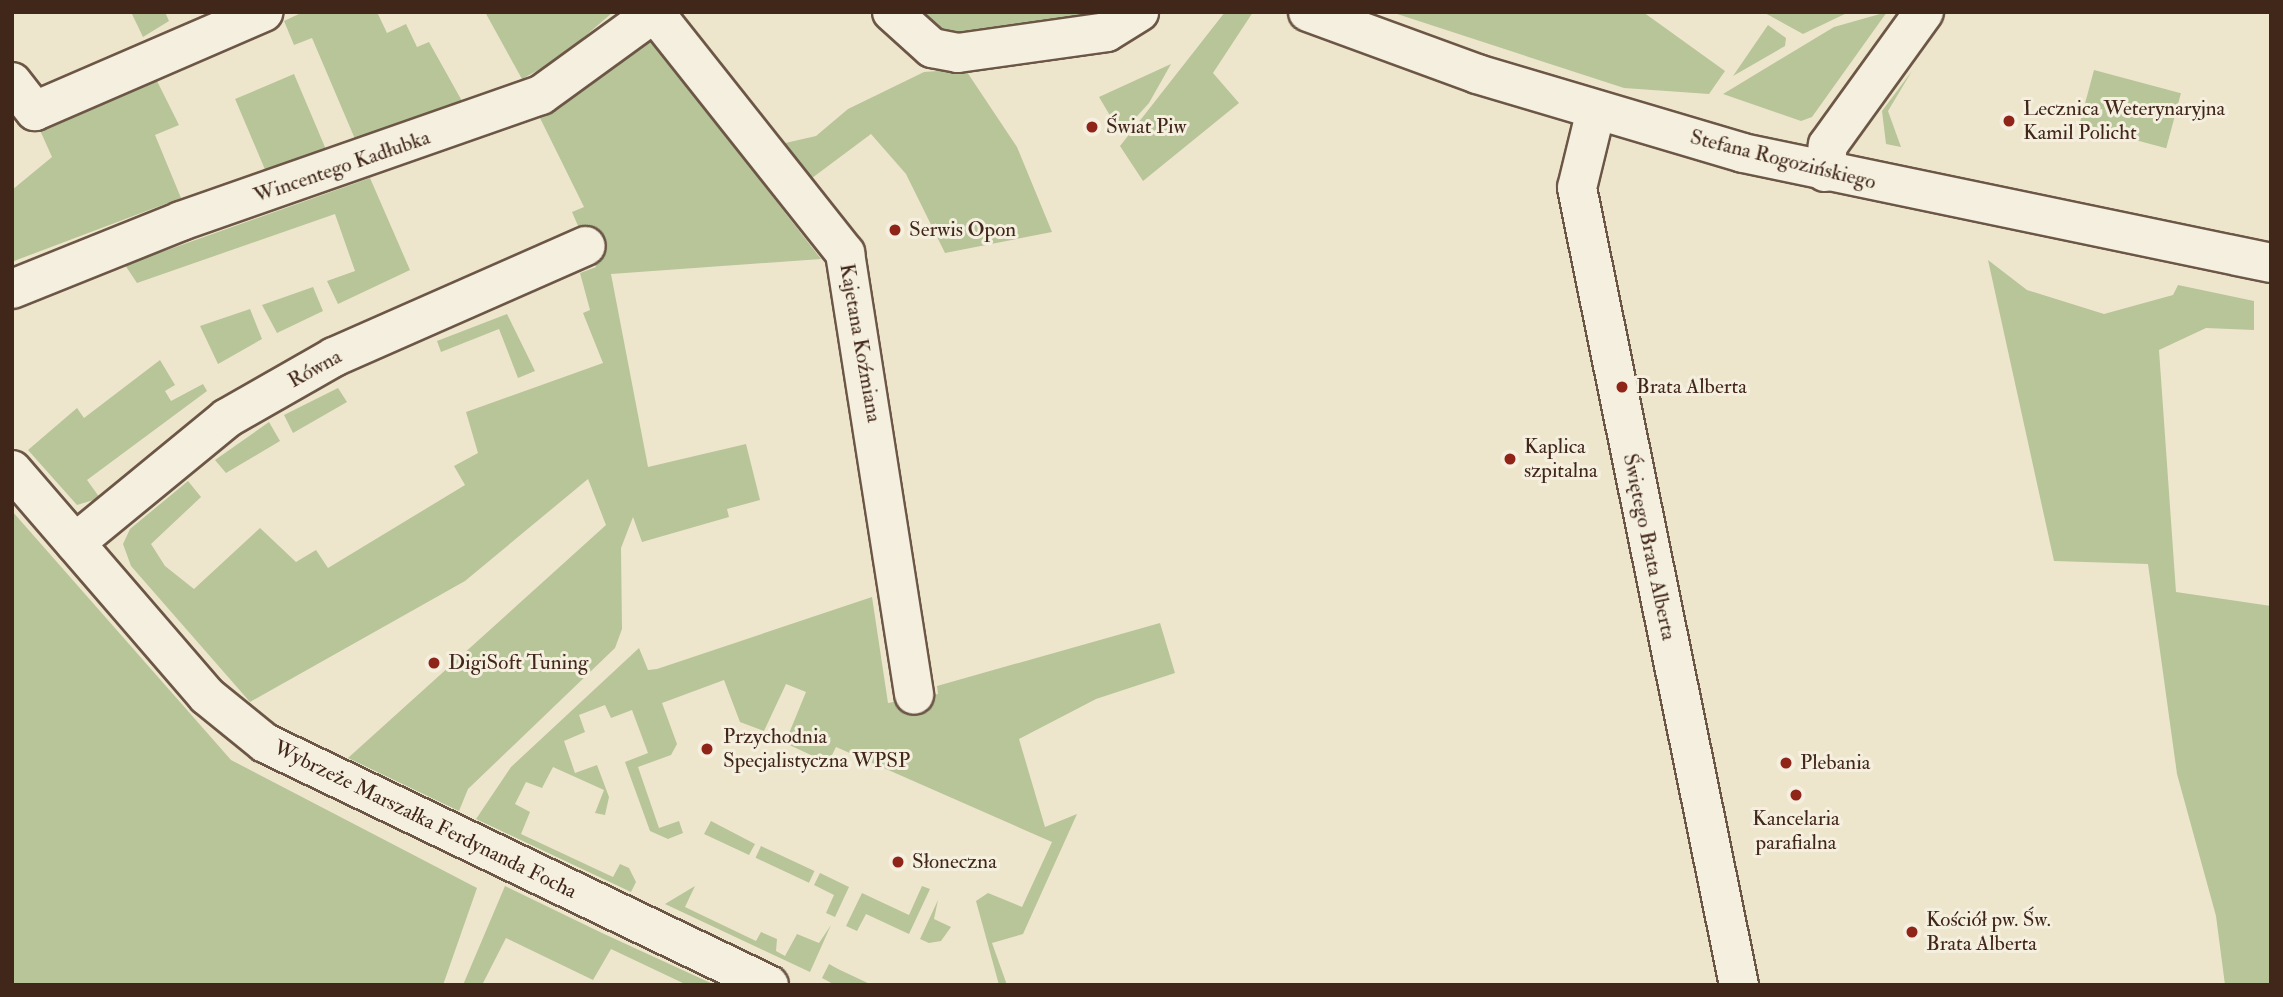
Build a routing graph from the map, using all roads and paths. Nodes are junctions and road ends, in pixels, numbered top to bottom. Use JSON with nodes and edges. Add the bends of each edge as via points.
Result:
{"nodes":[{"id":1,"x":264,"y":12,"type":"edge"},
{"id":2,"x":654,"y":12,"type":"edge"},
{"id":3,"x":892,"y":12,"type":"edge"},
{"id":4,"x":1139,"y":12,"type":"edge"},
{"id":5,"x":1308,"y":12,"type":"edge"},
{"id":6,"x":1924,"y":12,"type":"edge"},
{"id":7,"x":12,"y":82,"type":"edge"},
{"id":8,"x":1596,"y":110,"type":"junction"},
{"id":9,"x":1825,"y":172,"type":"junction"},
{"id":10,"x":586,"y":246,"type":"dead end"},
{"id":11,"x":2271,"y":263,"type":"edge"},
{"id":12,"x":12,"y":289,"type":"edge"},
{"id":13,"x":12,"y":470,"type":"edge"},
{"id":14,"x":75,"y":543,"type":"junction"},
{"id":15,"x":914,"y":695,"type":"dead end"},
{"id":16,"x":769,"y":985,"type":"edge"},
{"id":17,"x":1740,"y":985,"type":"edge"}],
"edges":[{"from":1,"to":7,"type":"street","via":[[35,111]]},
{"from":2,"to":12,"type":"street","name":"Wincentego Kadłubka","via":[[541,95],[181,221]]},
{"from":2,"to":15,"type":"street","name":"Kajetana Koźmiana","via":[[845,253]]},
{"from":3,"to":4,"type":"street","via":[[932,48],[958,53],[1107,32]]},
{"from":5,"to":8,"type":"street","name":"Stefana Rogozińskiego"},
{"from":6,"to":9,"type":"street","via":[[1828,145]]},
{"from":8,"to":9,"type":"street","name":"Stefana Rogozińskiego"},
{"from":8,"to":17,"type":"street","name":"Świętego Brata Alberta","via":[[1577,188]]},
{"from":9,"to":11,"type":"street","name":"Stefana Rogozińskiego"},
{"from":10,"to":14,"type":"street","name":"Równa","via":[[334,357],[227,418]]},
{"from":13,"to":14,"type":"street","name":"Wybrzeże Marszałka Ferdynanda Focha"},
{"from":14,"to":16,"type":"street","name":"Wybrzeże Marszałka Ferdynanda Focha","via":[[207,696],[265,743]]}]}
